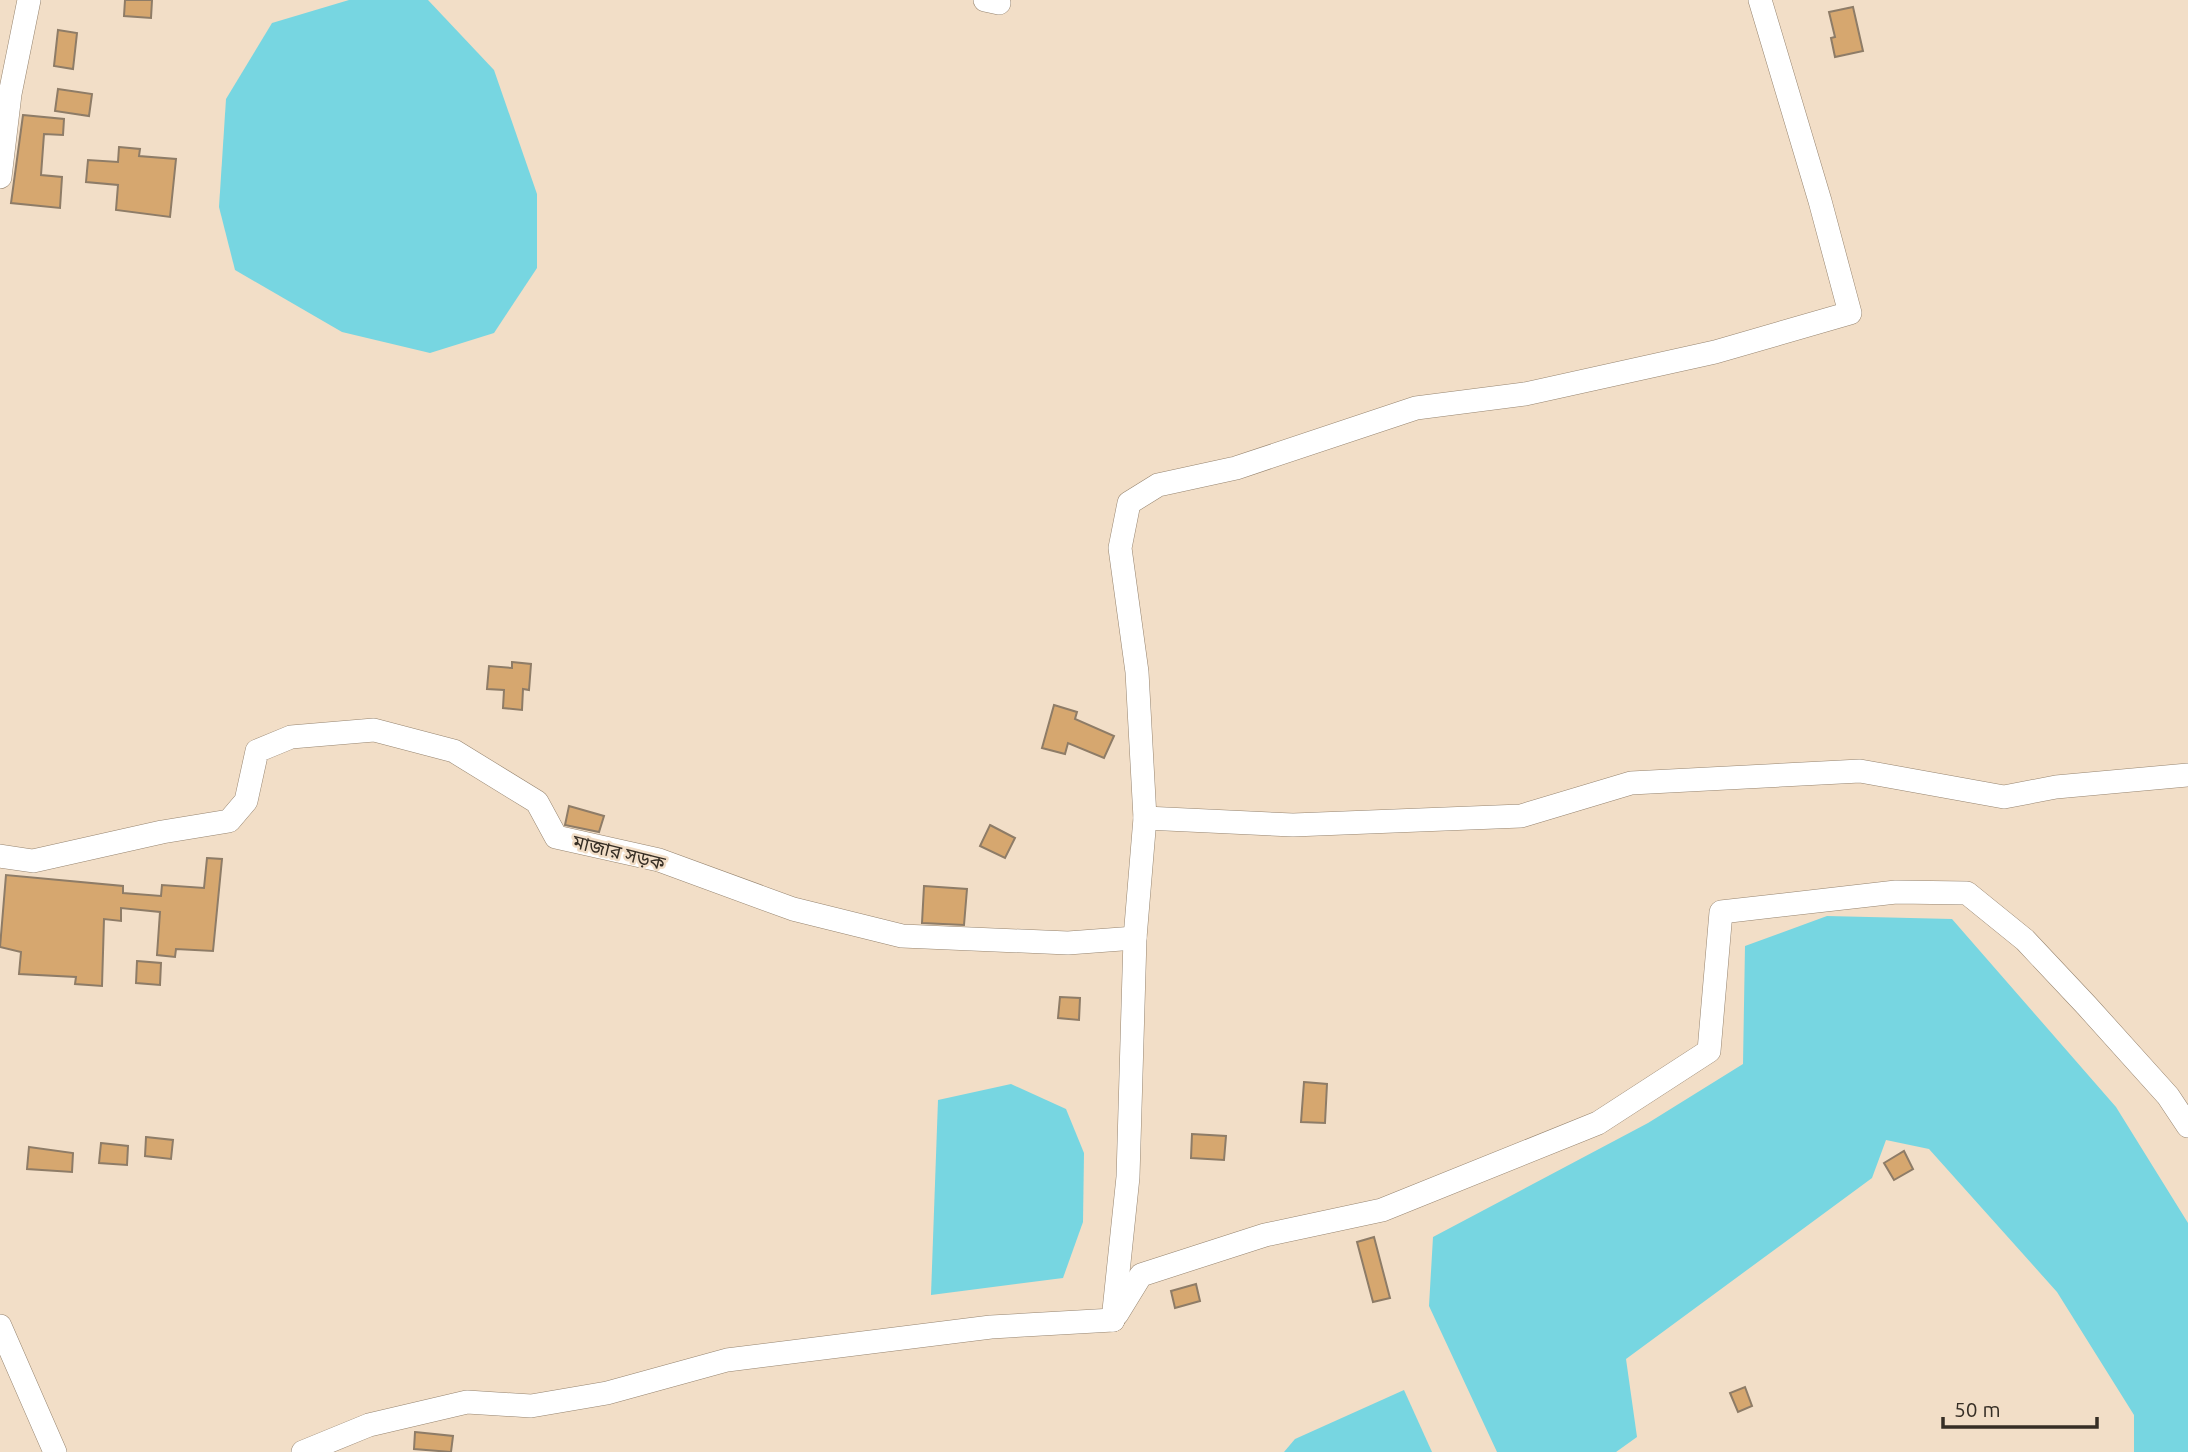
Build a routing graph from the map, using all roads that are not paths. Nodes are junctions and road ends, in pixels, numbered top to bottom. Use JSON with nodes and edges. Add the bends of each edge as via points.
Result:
{"nodes":[{"id":1,"x":29,"y":0,"type":"edge"},
{"id":2,"x":1759,"y":0,"type":"edge"},
{"id":3,"x":0,"y":177,"type":"edge"},
{"id":4,"x":2188,"y":775,"type":"edge"},
{"id":5,"x":1145,"y":818,"type":"junction"},
{"id":6,"x":0,"y":856,"type":"edge"},
{"id":7,"x":1135,"y":938,"type":"junction"},
{"id":8,"x":2188,"y":1126,"type":"edge"},
{"id":9,"x":1113,"y":1320,"type":"junction"},
{"id":10,"x":0,"y":1326,"type":"edge"},
{"id":11,"x":55,"y":1452,"type":"edge"},
{"id":12,"x":303,"y":1452,"type":"edge"}],
"edges":[{"from":1,"to":3,"type":"street","via":[[10,94]]},
{"from":2,"to":5,"type":"street","via":[[1850,313],[1715,352],[1525,394],[1416,408],[1236,468],[1158,485],[1129,503],[1120,548],[1137,672]]},
{"from":4,"to":5,"type":"street","via":[[2056,787],[2004,797],[1860,771],[1631,783],[1521,816],[1293,825]]},
{"from":5,"to":7,"type":"street"},
{"from":6,"to":7,"type":"street","name":"মাজার সড়ক","via":[[33,861],[229,821],[246,801],[257,751],[291,737],[374,730],[454,751],[537,802],[556,837],[659,860],[793,909],[902,936],[1068,943]]},
{"from":7,"to":9,"type":"street","via":[[1128,1177]]},
{"from":8,"to":9,"type":"street","via":[[2168,1096],[2070,987],[2025,940],[1967,893],[1896,892],[1721,912],[1709,1051],[1668,1080],[1598,1123],[1382,1210],[1265,1235],[1141,1275]]},
{"from":9,"to":12,"type":"street","via":[[991,1327],[727,1360],[607,1393],[531,1406],[467,1402],[369,1425]]},
{"from":10,"to":11,"type":"street"}]}
